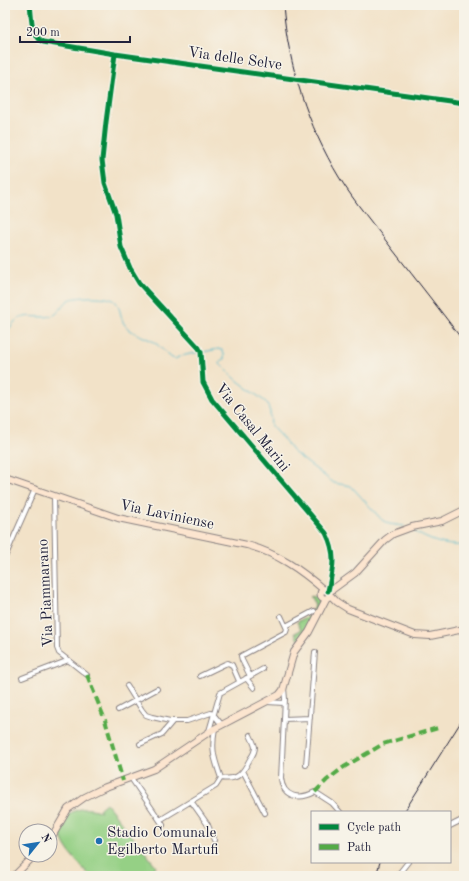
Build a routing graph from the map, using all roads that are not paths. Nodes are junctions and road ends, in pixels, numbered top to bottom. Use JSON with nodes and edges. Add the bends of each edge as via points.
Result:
{"nodes":[{"id":1,"x":30,"y":5,"type":"edge"},
{"id":2,"x":115,"y":54,"type":"junction"},
{"id":3,"x":464,"y":103,"type":"edge"},
{"id":4,"x":5,"y":479,"type":"edge"},
{"id":5,"x":36,"y":490,"type":"junction"},
{"id":6,"x":54,"y":496,"type":"junction"},
{"id":7,"x":464,"y":510,"type":"edge"},
{"id":8,"x":5,"y":557,"type":"edge"},
{"id":9,"x":325,"y":595,"type":"junction"},
{"id":10,"x":314,"y":611,"type":"dead end"},
{"id":11,"x":281,"y":616,"type":"dead end"},
{"id":12,"x":286,"y":626,"type":"junction"},
{"id":13,"x":464,"y":629,"type":"edge"},
{"id":14,"x":315,"y":652,"type":"dead end"},
{"id":15,"x":69,"y":660,"type":"junction"},
{"id":16,"x":263,"y":669,"type":"dead end"},
{"id":17,"x":87,"y":676,"type":"dead end"},
{"id":18,"x":200,"y":676,"type":"dead end"},
{"id":19,"x":248,"y":677,"type":"junction"},
{"id":20,"x":22,"y":678,"type":"dead end"},
{"id":21,"x":239,"y":681,"type":"junction"},
{"id":22,"x":127,"y":686,"type":"dead end"},
{"id":23,"x":254,"y":688,"type":"dead end"},
{"id":24,"x":284,"y":688,"type":"junction"},
{"id":25,"x":157,"y":689,"type":"dead end"},
{"id":26,"x":136,"y":700,"type":"junction"},
{"id":27,"x":266,"y":702,"type":"junction"},
{"id":28,"x":284,"y":703,"type":"junction"},
{"id":29,"x":118,"y":710,"type":"dead end"},
{"id":30,"x":214,"y":714,"type":"junction"},
{"id":31,"x":310,"y":718,"type":"junction"},
{"id":32,"x":284,"y":719,"type":"junction"},
{"id":33,"x":173,"y":721,"type":"junction"},
{"id":34,"x":222,"y":724,"type":"junction"},
{"id":35,"x":215,"y":728,"type":"junction"},
{"id":36,"x":209,"y":732,"type":"junction"},
{"id":37,"x":250,"y":735,"type":"dead end"},
{"id":38,"x":140,"y":744,"type":"dead end"},
{"id":39,"x":306,"y":765,"type":"dead end"},
{"id":40,"x":243,"y":772,"type":"junction"},
{"id":41,"x":131,"y":778,"type":"junction"},
{"id":42,"x":220,"y":778,"type":"junction"},
{"id":43,"x":191,"y":801,"type":"junction"},
{"id":44,"x":339,"y":811,"type":"edge"},
{"id":45,"x":265,"y":813,"type":"dead end"},
{"id":46,"x":464,"y":819,"type":"edge"},
{"id":47,"x":160,"y":820,"type":"junction"},
{"id":48,"x":163,"y":825,"type":"dead end"},
{"id":49,"x":58,"y":826,"type":"edge"},
{"id":50,"x":451,"y":826,"type":"edge"},
{"id":51,"x":214,"y":840,"type":"dead end"},
{"id":52,"x":28,"y":863,"type":"edge"},
{"id":53,"x":407,"y":863,"type":"edge"},
{"id":54,"x":14,"y":876,"type":"edge"},
{"id":55,"x":397,"y":876,"type":"edge"}],
"edges":[{"from":1,"to":2,"type":"street","name":"Via delle Selve","via":[[33,30],[39,40]]},
{"from":2,"to":3,"type":"street","name":"Via delle Selve"},
{"from":2,"to":9,"type":"street","name":"Via Casal Marini","via":[[102,163],[104,180],[116,211],[119,241],[124,256],[143,287],[199,348],[203,382],[213,400],[326,533],[334,557]]},
{"from":4,"to":5,"type":"street","name":"Via Laviniense"},
{"from":5,"to":6,"type":"street","name":"Via Laviniense"},
{"from":5,"to":8,"type":"street"},
{"from":6,"to":9,"type":"street","name":"Via Laviniense","via":[[121,518],[261,549],[300,570],[318,584]]},
{"from":6,"to":15,"type":"street","name":"Via Piammarano","via":[[57,646],[59,653]]},
{"from":7,"to":9,"type":"street","via":[[442,521],[409,527],[392,535],[355,573]]},
{"from":9,"to":13,"type":"street","name":"Via Laviniense","via":[[350,610],[419,636]]},
{"from":9,"to":24,"type":"street","via":[[309,632],[294,652]]},
{"from":10,"to":12,"type":"street"},
{"from":11,"to":12,"type":"street"},
{"from":12,"to":19,"type":"street","via":[[285,633],[242,655]]},
{"from":14,"to":31,"type":"street"},
{"from":15,"to":17,"type":"street","name":"Via Piammarano"},
{"from":15,"to":20,"type":"street"},
{"from":16,"to":19,"type":"street"},
{"from":18,"to":21,"type":"street","via":[[228,663],[232,665]]},
{"from":19,"to":21,"type":"street"},
{"from":19,"to":23,"type":"street"},
{"from":21,"to":30,"type":"street","via":[[220,693]]},
{"from":22,"to":26,"type":"street"},
{"from":24,"to":27,"type":"street","via":[[280,695]]},
{"from":24,"to":28,"type":"street"},
{"from":25,"to":26,"type":"street"},
{"from":26,"to":29,"type":"street"},
{"from":26,"to":33,"type":"street","via":[[147,715]]},
{"from":27,"to":28,"type":"street"},
{"from":27,"to":34,"type":"street"},
{"from":28,"to":32,"type":"street"},
{"from":30,"to":33,"type":"street"},
{"from":30,"to":34,"type":"street"},
{"from":30,"to":36,"type":"street"},
{"from":31,"to":32,"type":"street"},
{"from":31,"to":39,"type":"street"},
{"from":32,"to":44,"type":"street","via":[[281,776],[286,792],[294,796],[305,796],[315,792]]},
{"from":33,"to":38,"type":"street","via":[[162,734]]},
{"from":34,"to":35,"type":"street"},
{"from":35,"to":36,"type":"street"},
{"from":35,"to":42,"type":"street","via":[[213,753]]},
{"from":36,"to":41,"type":"street","via":[[156,768]]},
{"from":37,"to":40,"type":"street","via":[[254,751]]},
{"from":40,"to":42,"type":"street","via":[[235,777]]},
{"from":40,"to":45,"type":"street"},
{"from":41,"to":47,"type":"street"},
{"from":41,"to":49,"type":"street","via":[[98,790],[74,804]]},
{"from":42,"to":43,"type":"street","via":[[217,785]]},
{"from":43,"to":47,"type":"street"},
{"from":43,"to":51,"type":"street","via":[[208,825]]},
{"from":46,"to":50,"type":"street"},
{"from":47,"to":48,"type":"street"},
{"from":52,"to":54,"type":"street"},
{"from":53,"to":55,"type":"street"}]}
